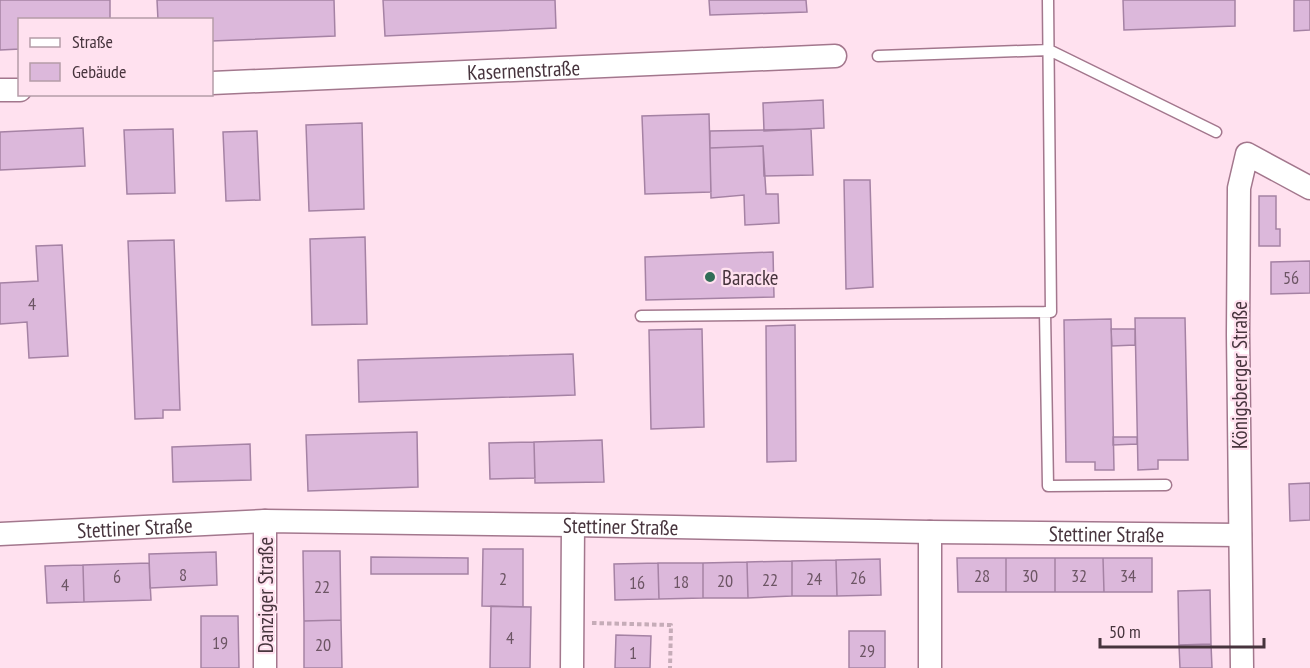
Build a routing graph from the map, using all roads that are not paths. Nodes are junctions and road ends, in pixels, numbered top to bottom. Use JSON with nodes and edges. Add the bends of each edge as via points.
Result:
{"nodes":[{"id":1,"x":1048,"y":0,"type":"edge"},
{"id":2,"x":1049,"y":50,"type":"junction"},
{"id":3,"x":835,"y":56,"type":"dead end"},
{"id":4,"x":878,"y":56,"type":"dead end"},
{"id":5,"x":213,"y":83,"type":"edge"},
{"id":6,"x":0,"y":90,"type":"edge"},
{"id":7,"x":18,"y":90,"type":"edge"},
{"id":8,"x":1216,"y":132,"type":"dead end"},
{"id":9,"x":1310,"y":188,"type":"edge"},
{"id":10,"x":1046,"y":312,"type":"junction"},
{"id":11,"x":641,"y":316,"type":"dead end"},
{"id":12,"x":1166,"y":485,"type":"dead end"},
{"id":13,"x":265,"y":521,"type":"junction"},
{"id":14,"x":573,"y":525,"type":"junction"},
{"id":15,"x":930,"y":532,"type":"junction"},
{"id":16,"x":0,"y":534,"type":"edge"},
{"id":17,"x":1240,"y":535,"type":"junction"},
{"id":18,"x":265,"y":668,"type":"edge"},
{"id":19,"x":572,"y":668,"type":"edge"},
{"id":20,"x":930,"y":668,"type":"edge"},
{"id":21,"x":1242,"y":668,"type":"edge"}],
"edges":[{"from":1,"to":2,"type":"lane"},
{"from":2,"to":4,"type":"lane"},
{"from":2,"to":8,"type":"lane"},
{"from":2,"to":10,"type":"lane","via":[[1051,312]]},
{"from":3,"to":5,"type":"street","name":"Kasernenstraße"},
{"from":6,"to":7,"type":"street"},
{"from":9,"to":17,"type":"street","name":"Königsberger Straße","via":[[1247,154],[1239,188]]},
{"from":10,"to":11,"type":"lane"},
{"from":10,"to":12,"type":"lane","via":[[1048,486]]},
{"from":13,"to":14,"type":"street","name":"Stettiner Straße"},
{"from":13,"to":16,"type":"street","name":"Stettiner Straße"},
{"from":13,"to":18,"type":"street","name":"Danziger Straße"},
{"from":14,"to":15,"type":"street","name":"Stettiner Straße"},
{"from":14,"to":19,"type":"street"},
{"from":15,"to":17,"type":"street","name":"Stettiner Straße"},
{"from":15,"to":20,"type":"street"},
{"from":17,"to":21,"type":"street","name":"Königsberger Straße"}]}
